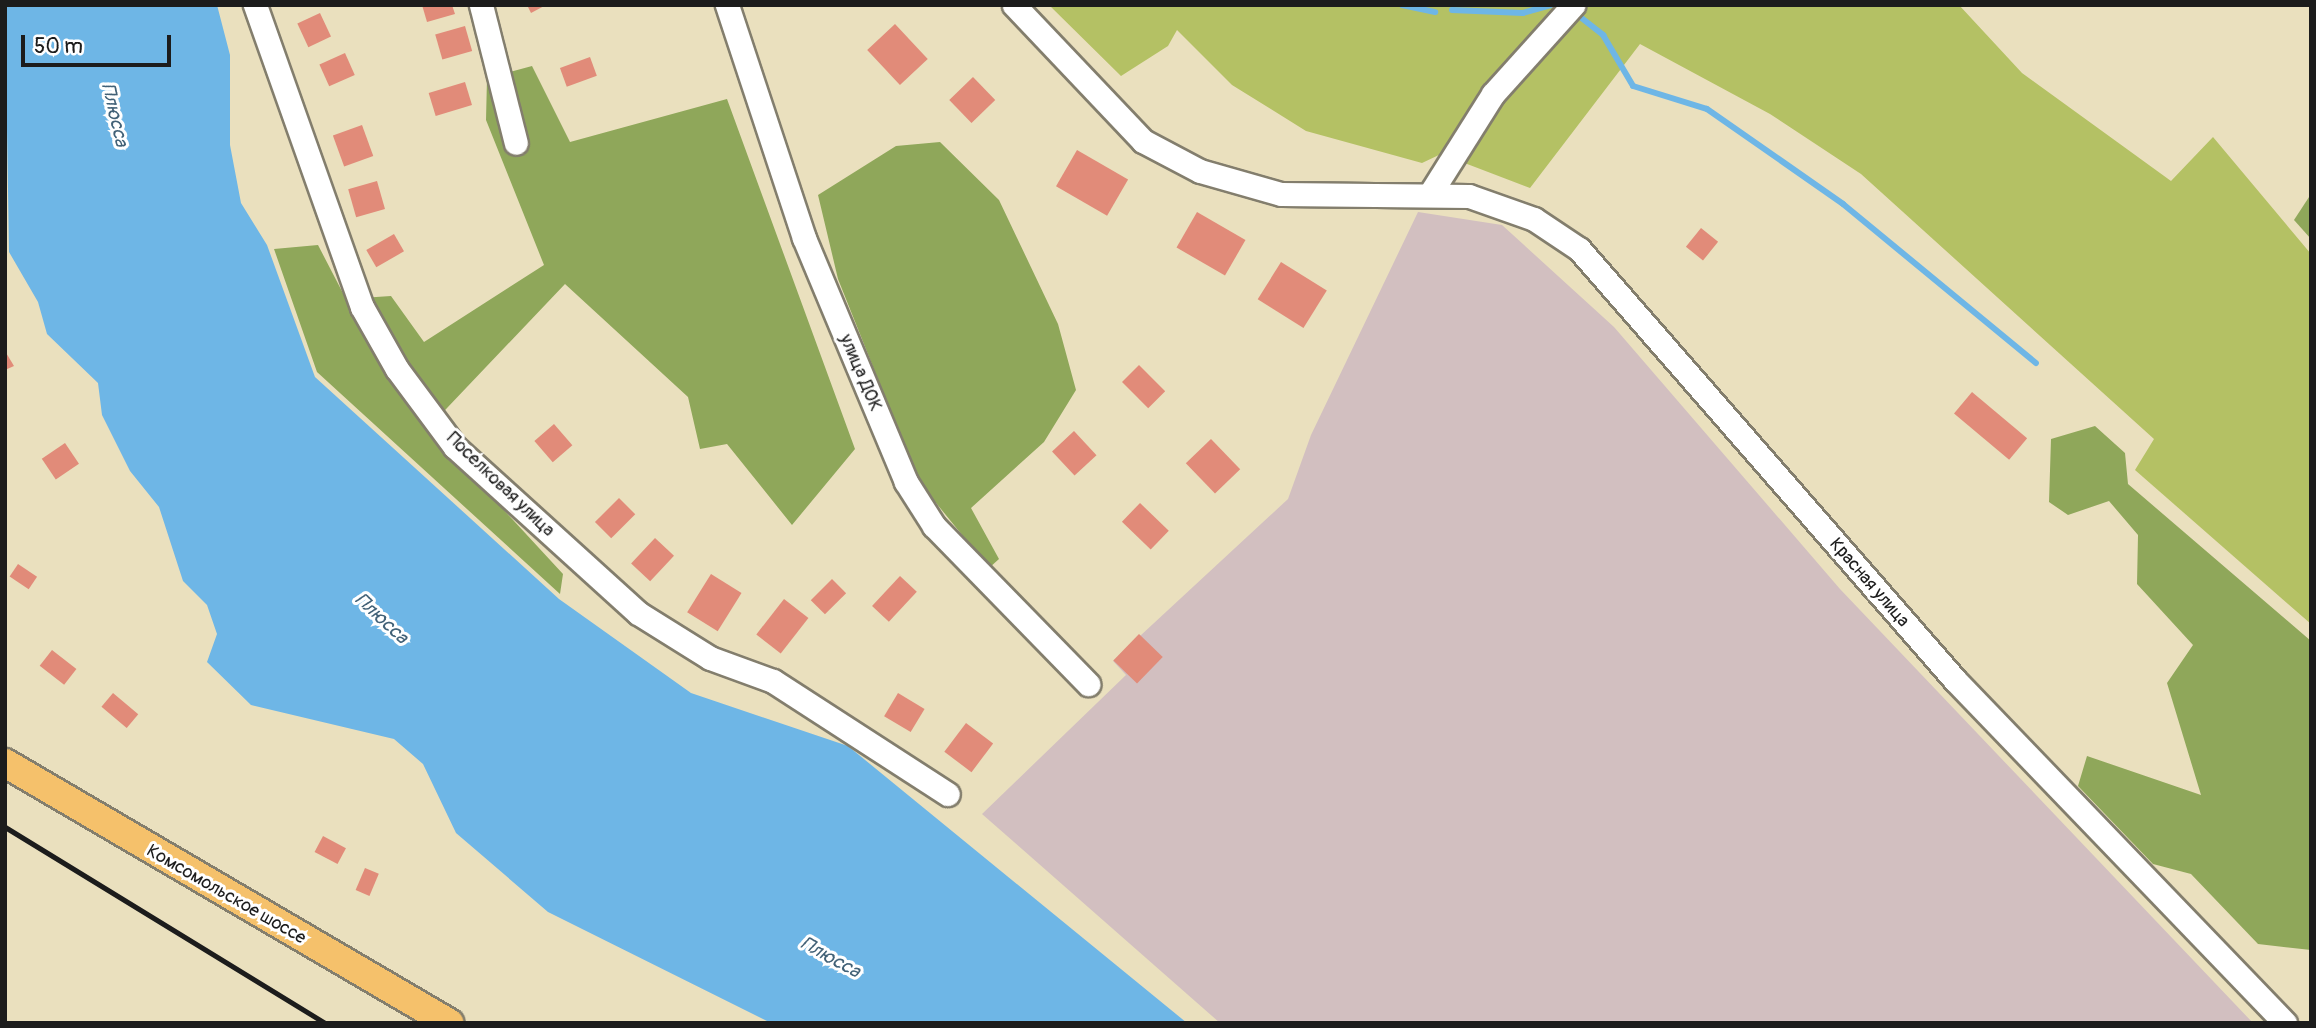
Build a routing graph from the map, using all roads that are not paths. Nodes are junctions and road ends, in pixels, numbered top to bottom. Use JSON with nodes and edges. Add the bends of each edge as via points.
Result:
{"nodes":[{"id":1,"x":255,"y":5,"type":"edge"},
{"id":2,"x":481,"y":5,"type":"edge"},
{"id":3,"x":727,"y":5,"type":"edge"},
{"id":4,"x":1014,"y":5,"type":"edge"},
{"id":5,"x":1573,"y":5,"type":"edge"},
{"id":6,"x":516,"y":143,"type":"dead end"},
{"id":7,"x":1430,"y":194,"type":"junction"},
{"id":8,"x":1088,"y":684,"type":"dead end"},
{"id":9,"x":5,"y":763,"type":"edge"},
{"id":10,"x":948,"y":794,"type":"dead end"},
{"id":11,"x":449,"y":1023,"type":"edge"},
{"id":12,"x":2286,"y":1023,"type":"edge"}],
"edges":[{"from":1,"to":10,"type":"street","name":"Поселковая улица","via":[[362,307],[397,369],[456,447],[638,613],[710,658],[773,681]]},
{"from":2,"to":6,"type":"street"},
{"from":3,"to":8,"type":"street","name":"улица ДОК","via":[[804,238],[906,482],[934,526]]},
{"from":4,"to":7,"type":"street","via":[[1143,141],[1181,162],[1281,194]]},
{"from":5,"to":7,"type":"street","via":[[1493,94]]},
{"from":7,"to":12,"type":"street","name":"Красная улица","via":[[1502,204],[1579,249],[1955,680]]},
{"from":9,"to":11,"type":"main road","name":"Комсомольское шоссе"}]}
